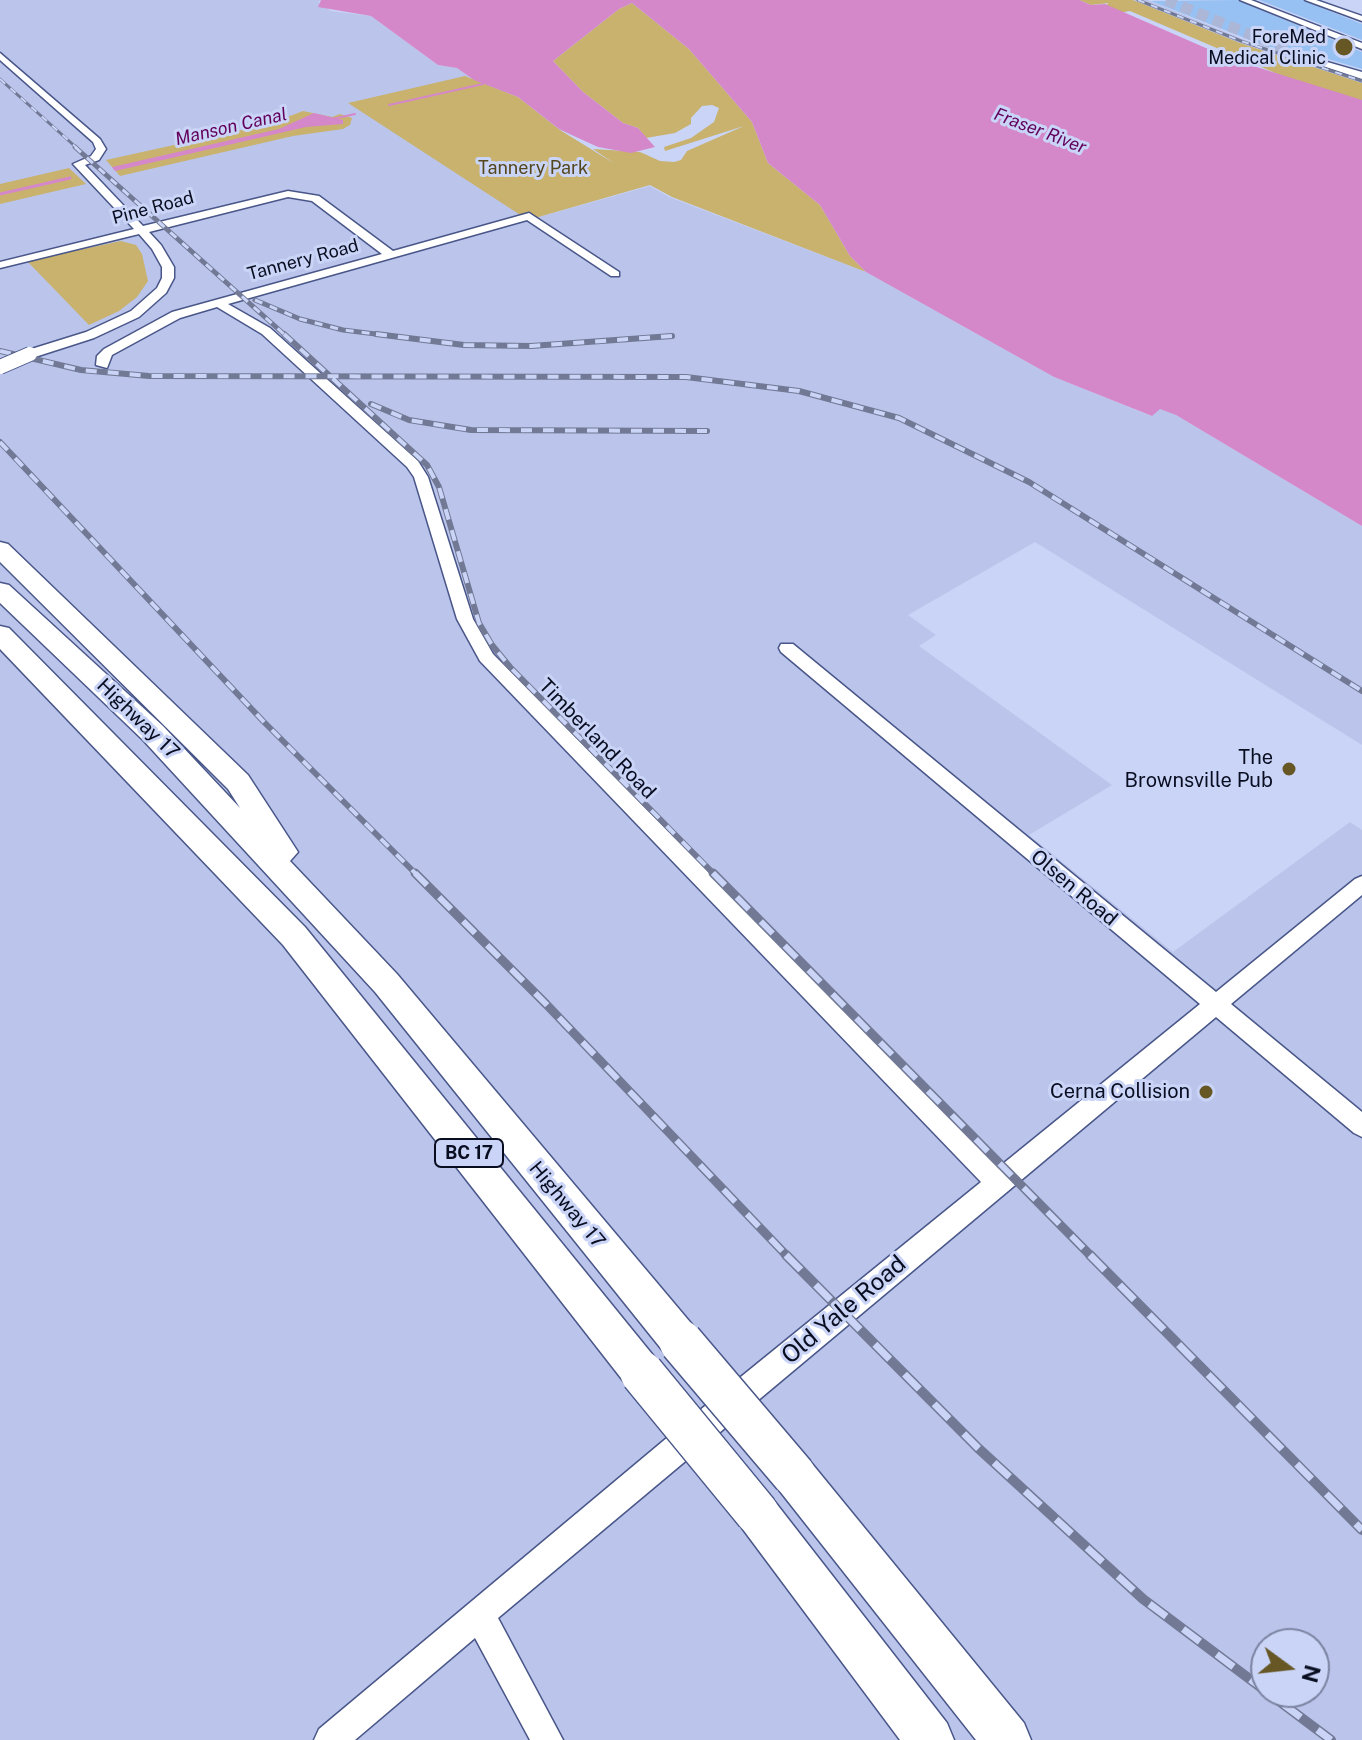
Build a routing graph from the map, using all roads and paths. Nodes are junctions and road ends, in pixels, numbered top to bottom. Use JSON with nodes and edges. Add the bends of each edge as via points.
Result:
{"nodes":[{"id":1,"x":1244,"y":0,"type":"edge"},
{"id":2,"x":1309,"y":0,"type":"edge"},
{"id":3,"x":1358,"y":18,"type":"edge"},
{"id":4,"x":1305,"y":24,"type":"junction"},
{"id":5,"x":1362,"y":46,"type":"edge"},
{"id":6,"x":1300,"y":55,"type":"tunnel mouth"},
{"id":7,"x":0,"y":56,"type":"edge"},
{"id":8,"x":1362,"y":76,"type":"edge"},
{"id":9,"x":120,"y":207,"type":"junction"},
{"id":10,"x":135,"y":211,"type":"dead end"},
{"id":11,"x":202,"y":214,"type":"junction"},
{"id":12,"x":150,"y":215,"type":"dead end"},
{"id":13,"x":176,"y":221,"type":"junction"},
{"id":14,"x":140,"y":230,"type":"junction"},
{"id":15,"x":157,"y":247,"type":"junction"},
{"id":16,"x":391,"y":255,"type":"junction"},
{"id":17,"x":0,"y":265,"type":"edge"},
{"id":18,"x":615,"y":274,"type":"dead end"},
{"id":19,"x":219,"y":303,"type":"junction"},
{"id":20,"x":30,"y":354,"type":"junction"},
{"id":21,"x":0,"y":358,"type":"edge"},
{"id":22,"x":102,"y":365,"type":"dead end"},
{"id":23,"x":0,"y":367,"type":"edge"},
{"id":24,"x":0,"y":549,"type":"edge"},
{"id":25,"x":0,"y":590,"type":"edge"},
{"id":26,"x":0,"y":634,"type":"edge"},
{"id":27,"x":787,"y":648,"type":"dead end"},
{"id":28,"x":0,"y":653,"type":"edge"},
{"id":29,"x":54,"y":691,"type":"junction"},
{"id":30,"x":1362,"y":884,"type":"edge"},
{"id":31,"x":325,"y":918,"type":"junction"},
{"id":32,"x":1215,"y":1005,"type":"junction"},
{"id":33,"x":1362,"y":1126,"type":"edge"},
{"id":34,"x":998,"y":1183,"type":"junction"},
{"id":35,"x":480,"y":1615,"type":"junction"},
{"id":36,"x":330,"y":1740,"type":"edge"},
{"id":37,"x":547,"y":1740,"type":"edge"},
{"id":38,"x":930,"y":1740,"type":"edge"},
{"id":39,"x":1007,"y":1740,"type":"edge"}],
"edges":[{"from":1,"to":4,"type":"street"},
{"from":2,"to":3,"type":"street"},
{"from":3,"to":4,"type":"street"},
{"from":4,"to":5,"type":"street"},
{"from":6,"to":8,"type":"main road"},
{"from":7,"to":9,"type":"street","via":[[97,141],[101,149],[95,158],[78,164]]},
{"from":9,"to":10,"type":"street"},
{"from":9,"to":14,"type":"street"},
{"from":11,"to":12,"type":"street"},
{"from":11,"to":13,"type":"street","name":"Pine Road"},
{"from":11,"to":16,"type":"street","name":"Pine Road","via":[[276,195],[315,198]]},
{"from":13,"to":14,"type":"street","name":"Pine Road"},
{"from":13,"to":15,"type":"street","via":[[159,236]]},
{"from":14,"to":15,"type":"street"},
{"from":14,"to":17,"type":"street","name":"Pine Road"},
{"from":15,"to":20,"type":"street","via":[[168,278],[151,302],[114,325]]},
{"from":16,"to":18,"type":"street","name":"Tannery Road","via":[[529,216]]},
{"from":16,"to":19,"type":"street","name":"Tannery Road"},
{"from":19,"to":22,"type":"street","name":"Tannery Road","via":[[150,327],[108,352]]},
{"from":19,"to":34,"type":"street","name":"Timberland Road","via":[[266,331],[413,464],[465,619],[486,657]]},
{"from":20,"to":21,"type":"street","bridge":true},
{"from":20,"to":23,"type":"street","bridge":true},
{"from":24,"to":31,"type":"highway","via":[[238,782]]},
{"from":25,"to":31,"type":"highway","name":"Highway 17","number":"BC 17","via":[[153,733]]},
{"from":26,"to":29,"type":"highway","name":"Highway 17","number":"BC 17"},
{"from":27,"to":32,"type":"street","name":"Olsen Road"},
{"from":28,"to":29,"type":"highway"},
{"from":29,"to":38,"type":"highway","name":"Highway 17","number":"BC 17","bridge":true,"via":[[294,936],[757,1513]]},
{"from":30,"to":32,"type":"street","name":"Old Yale Road"},
{"from":31,"to":39,"type":"highway","name":"Highway 17","number":"BC 17","bridge":true,"via":[[386,983]]},
{"from":32,"to":33,"type":"street","name":"Olsen Road"},
{"from":32,"to":34,"type":"street","name":"Old Yale Road"},
{"from":34,"to":35,"type":"street","name":"Old Yale Road"},
{"from":35,"to":36,"type":"street","name":"Old Yale Road"},
{"from":35,"to":37,"type":"street"}]}
